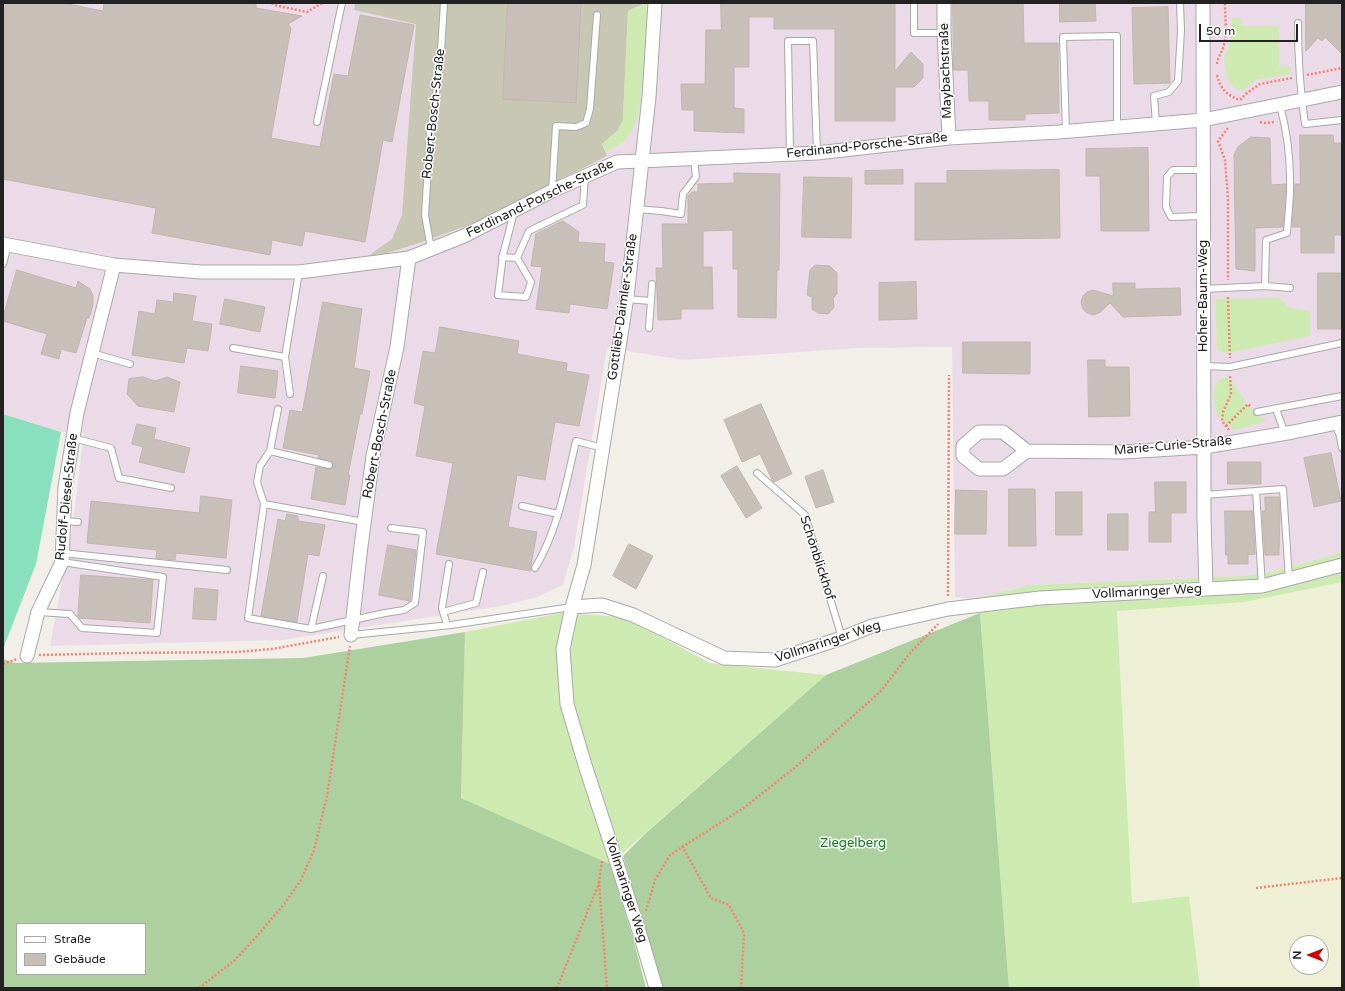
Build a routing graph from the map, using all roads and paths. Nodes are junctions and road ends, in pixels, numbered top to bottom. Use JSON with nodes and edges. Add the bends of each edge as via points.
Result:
{"nodes":[{"id":1,"x":272,"y":3,"type":"edge"},
{"id":2,"x":322,"y":3,"type":"edge"},
{"id":3,"x":342,"y":3,"type":"edge"},
{"id":4,"x":444,"y":3,"type":"edge"},
{"id":5,"x":655,"y":3,"type":"edge"},
{"id":6,"x":914,"y":3,"type":"edge"},
{"id":7,"x":944,"y":3,"type":"edge"},
{"id":8,"x":1180,"y":3,"type":"edge"},
{"id":9,"x":1203,"y":3,"type":"edge"},
{"id":10,"x":1225,"y":3,"type":"edge"},
{"id":11,"x":597,"y":15,"type":"dead end"},
{"id":12,"x":1298,"y":23,"type":"dead end"},
{"id":13,"x":944,"y":33,"type":"junction"},
{"id":14,"x":1217,"y":67,"type":"dead end"},
{"id":15,"x":1342,"y":68,"type":"edge"},
{"id":16,"x":1216,"y":72,"type":"dead end"},
{"id":17,"x":1300,"y":76,"type":"junction"},
{"id":18,"x":1342,"y":92,"type":"edge"},
{"id":19,"x":1302,"y":100,"type":"junction"},
{"id":20,"x":1280,"y":105,"type":"junction"},
{"id":21,"x":1203,"y":120,"type":"junction"},
{"id":22,"x":1342,"y":120,"type":"edge"},
{"id":23,"x":317,"y":122,"type":"dead end"},
{"id":24,"x":1156,"y":124,"type":"junction"},
{"id":25,"x":1117,"y":127,"type":"junction"},
{"id":26,"x":1066,"y":132,"type":"junction"},
{"id":27,"x":949,"y":138,"type":"junction"},
{"id":28,"x":817,"y":153,"type":"junction"},
{"id":29,"x":790,"y":154,"type":"junction"},
{"id":30,"x":694,"y":159,"type":"junction"},
{"id":31,"x":642,"y":161,"type":"junction"},
{"id":32,"x":1203,"y":170,"type":"junction"},
{"id":33,"x":585,"y":175,"type":"junction"},
{"id":34,"x":552,"y":191,"type":"junction"},
{"id":35,"x":636,"y":209,"type":"junction"},
{"id":36,"x":515,"y":211,"type":"junction"},
{"id":37,"x":1203,"y":216,"type":"junction"},
{"id":38,"x":6,"y":244,"type":"edge"},
{"id":39,"x":431,"y":249,"type":"junction"},
{"id":40,"x":502,"y":257,"type":"junction"},
{"id":41,"x":409,"y":258,"type":"junction"},
{"id":42,"x":517,"y":258,"type":"junction"},
{"id":43,"x":3,"y":264,"type":"edge"},
{"id":44,"x":114,"y":265,"type":"junction"},
{"id":45,"x":299,"y":272,"type":"junction"},
{"id":46,"x":652,"y":284,"type":"dead end"},
{"id":47,"x":1264,"y":286,"type":"junction"},
{"id":48,"x":1290,"y":288,"type":"dead end"},
{"id":49,"x":1204,"y":289,"type":"junction"},
{"id":50,"x":626,"y":299,"type":"junction"},
{"id":51,"x":651,"y":301,"type":"junction"},
{"id":52,"x":649,"y":328,"type":"dead end"},
{"id":53,"x":1342,"y":343,"type":"edge"},
{"id":54,"x":233,"y":348,"type":"dead end"},
{"id":55,"x":92,"y":353,"type":"junction"},
{"id":56,"x":284,"y":357,"type":"junction"},
{"id":57,"x":130,"y":364,"type":"dead end"},
{"id":58,"x":1204,"y":366,"type":"junction"},
{"id":59,"x":949,"y":375,"type":"dead end"},
{"id":60,"x":290,"y":394,"type":"dead end"},
{"id":61,"x":1342,"y":396,"type":"edge"},
{"id":62,"x":278,"y":409,"type":"dead end"},
{"id":63,"x":1276,"y":409,"type":"junction"},
{"id":64,"x":1257,"y":412,"type":"joint"},
{"id":65,"x":1339,"y":423,"type":"edge"},
{"id":66,"x":1226,"y":426,"type":"dead end"},
{"id":67,"x":1285,"y":434,"type":"junction"},
{"id":68,"x":73,"y":438,"type":"junction"},
{"id":69,"x":1205,"y":447,"type":"junction"},
{"id":70,"x":603,"y":448,"type":"junction"},
{"id":71,"x":1342,"y":448,"type":"edge"},
{"id":72,"x":270,"y":451,"type":"junction"},
{"id":73,"x":1027,"y":451,"type":"dead end"},
{"id":74,"x":329,"y":465,"type":"dead end"},
{"id":75,"x":757,"y":473,"type":"dead end"},
{"id":76,"x":171,"y":488,"type":"dead end"},
{"id":77,"x":1256,"y":491,"type":"junction"},
{"id":78,"x":1204,"y":494,"type":"junction"},
{"id":79,"x":264,"y":504,"type":"junction"},
{"id":80,"x":522,"y":506,"type":"dead end"},
{"id":81,"x":558,"y":514,"type":"junction"},
{"id":82,"x":64,"y":521,"type":"junction"},
{"id":83,"x":78,"y":522,"type":"dead end"},
{"id":84,"x":364,"y":522,"type":"junction"},
{"id":85,"x":391,"y":528,"type":"dead end"},
{"id":86,"x":62,"y":558,"type":"junction"},
{"id":87,"x":449,"y":564,"type":"dead end"},
{"id":88,"x":1342,"y":565,"type":"edge"},
{"id":89,"x":535,"y":568,"type":"dead end"},
{"id":90,"x":227,"y":570,"type":"dead end"},
{"id":91,"x":483,"y":572,"type":"dead end"},
{"id":92,"x":323,"y":576,"type":"dead end"},
{"id":93,"x":1289,"y":579,"type":"junction"},
{"id":94,"x":1262,"y":586,"type":"junction"},
{"id":95,"x":1206,"y":589,"type":"junction"},
{"id":96,"x":572,"y":607,"type":"junction"},
{"id":97,"x":948,"y":609,"type":"junction"},
{"id":98,"x":38,"y":612,"type":"junction"},
{"id":99,"x":443,"y":612,"type":"junction"},
{"id":100,"x":353,"y":619,"type":"junction"},
{"id":101,"x":447,"y":625,"type":"junction"},
{"id":102,"x":311,"y":628,"type":"junction"},
{"id":103,"x":351,"y":635,"type":"junction"},
{"id":104,"x":842,"y":638,"type":"junction"},
{"id":105,"x":26,"y":656,"type":"joint"},
{"id":106,"x":682,"y":846,"type":"junction"},
{"id":107,"x":1342,"y":878,"type":"edge"},
{"id":108,"x":1256,"y":888,"type":"dead end"},
{"id":109,"x":646,"y":911,"type":"dead end"},
{"id":110,"x":199,"y":988,"type":"edge"},
{"id":111,"x":557,"y":988,"type":"edge"},
{"id":112,"x":607,"y":988,"type":"edge"},
{"id":113,"x":656,"y":988,"type":"edge"},
{"id":114,"x":741,"y":988,"type":"edge"}],
"edges":[{"from":1,"to":2,"type":"path","via":[[274,6],[306,12]]},
{"from":3,"to":23,"type":"lane"},
{"from":4,"to":39,"type":"lane","name":"Robert-Bosch-Straße","via":[[440,67],[430,133],[425,215]]},
{"from":5,"to":31,"type":"street","name":"Gottlieb-Daimler-Straße"},
{"from":6,"to":13,"type":"lane","via":[[914,34]]},
{"from":7,"to":13,"type":"street","name":"Maybachstraße"},
{"from":8,"to":24,"type":"lane","via":[[1182,30],[1178,81],[1169,92],[1154,96]]},
{"from":9,"to":21,"type":"street","name":"Hoher-Baum-Weg"},
{"from":10,"to":14,"type":"path","via":[[1225,31]]},
{"from":11,"to":34,"type":"lane","via":[[590,109],[586,123],[576,127],[556,126]]},
{"from":12,"to":17,"type":"lane"},
{"from":13,"to":27,"type":"street","name":"Maybachstraße"},
{"from":15,"to":17,"type":"path"},
{"from":16,"to":17,"type":"path","via":[[1224,91],[1240,100],[1260,84]]},
{"from":17,"to":19,"type":"lane"},
{"from":18,"to":19,"type":"street","name":"Ferdinand-Porsche-Straße"},
{"from":19,"to":20,"type":"street","name":"Ferdinand-Porsche-Straße"},
{"from":19,"to":22,"type":"lane","via":[[1305,124]]},
{"from":20,"to":21,"type":"street","name":"Ferdinand-Porsche-Straße"},
{"from":20,"to":47,"type":"lane","via":[[1290,178],[1287,233],[1266,240]]},
{"from":21,"to":24,"type":"street","name":"Ferdinand-Porsche-Straße"},
{"from":21,"to":32,"type":"street","name":"Hoher-Baum-Weg"},
{"from":24,"to":25,"type":"street","name":"Ferdinand-Porsche-Straße"},
{"from":25,"to":26,"type":"street","name":"Ferdinand-Porsche-Straße"},
{"from":25,"to":26,"type":"lane","via":[[1117,36],[1063,37]]},
{"from":26,"to":27,"type":"street","name":"Ferdinand-Porsche-Straße"},
{"from":27,"to":28,"type":"street","name":"Ferdinand-Porsche-Straße"},
{"from":28,"to":29,"type":"street","name":"Ferdinand-Porsche-Straße"},
{"from":28,"to":29,"type":"lane","via":[[813,41],[788,41]]},
{"from":29,"to":30,"type":"street","name":"Ferdinand-Porsche-Straße"},
{"from":30,"to":31,"type":"street","name":"Ferdinand-Porsche-Straße"},
{"from":30,"to":35,"type":"lane","via":[[696,177],[683,194],[682,214]]},
{"from":31,"to":33,"type":"street","name":"Ferdinand-Porsche-Straße","via":[[617,162]]},
{"from":31,"to":35,"type":"street","name":"Gottlieb-Daimler-Straße"},
{"from":32,"to":37,"type":"street","name":"Hoher-Baum-Weg"},
{"from":32,"to":37,"type":"lane","via":[[1173,170],[1166,177],[1166,207],[1171,217]]},
{"from":33,"to":34,"type":"street","name":"Ferdinand-Porsche-Straße"},
{"from":33,"to":42,"type":"lane","via":[[583,205],[529,231]]},
{"from":34,"to":36,"type":"street","name":"Ferdinand-Porsche-Straße"},
{"from":35,"to":50,"type":"street","name":"Gottlieb-Daimler-Straße"},
{"from":36,"to":39,"type":"street","name":"Ferdinand-Porsche-Straße"},
{"from":36,"to":40,"type":"lane"},
{"from":37,"to":49,"type":"street","name":"Hoher-Baum-Weg"},
{"from":38,"to":43,"type":"lane"},
{"from":38,"to":44,"type":"street","name":"Ferdinand-Porsche-Straße"},
{"from":39,"to":41,"type":"street","name":"Ferdinand-Porsche-Straße"},
{"from":40,"to":42,"type":"lane"},
{"from":40,"to":42,"type":"lane","via":[[498,295],[526,297],[531,282]]},
{"from":41,"to":45,"type":"street","name":"Ferdinand-Porsche-Straße"},
{"from":41,"to":84,"type":"street","name":"Robert-Bosch-Straße","via":[[397,347],[373,456]]},
{"from":44,"to":45,"type":"street","name":"Ferdinand-Porsche-Straße","via":[[201,272]]},
{"from":44,"to":55,"type":"street","name":"Rudolf-Diesel-Straße"},
{"from":45,"to":56,"type":"lane"},
{"from":46,"to":51,"type":"lane"},
{"from":47,"to":48,"type":"lane"},
{"from":47,"to":49,"type":"lane"},
{"from":49,"to":58,"type":"street","name":"Hoher-Baum-Weg"},
{"from":50,"to":51,"type":"lane"},
{"from":50,"to":70,"type":"street","name":"Gottlieb-Daimler-Straße"},
{"from":51,"to":52,"type":"lane"},
{"from":53,"to":58,"type":"lane","via":[[1230,367]]},
{"from":54,"to":56,"type":"lane"},
{"from":55,"to":57,"type":"lane"},
{"from":55,"to":68,"type":"street","name":"Rudolf-Diesel-Straße"},
{"from":56,"to":60,"type":"lane"},
{"from":58,"to":69,"type":"street","name":"Hoher-Baum-Weg"},
{"from":59,"to":97,"type":"path"},
{"from":61,"to":63,"type":"lane"},
{"from":62,"to":72,"type":"lane"},
{"from":63,"to":64,"type":"lane"},
{"from":63,"to":67,"type":"lane"},
{"from":64,"to":66,"type":"path","via":[[1248,404]]},
{"from":65,"to":67,"type":"street","name":"Marie-Curie-Straße"},
{"from":65,"to":71,"type":"lane"},
{"from":67,"to":69,"type":"street","name":"Marie-Curie-Straße"},
{"from":68,"to":76,"type":"lane","via":[[111,448],[119,478]]},
{"from":68,"to":82,"type":"street","name":"Rudolf-Diesel-Straße","via":[[65,487]]},
{"from":69,"to":73,"type":"street","name":"Marie-Curie-Straße","via":[[1123,452]]},
{"from":69,"to":78,"type":"street","name":"Hoher-Baum-Weg"},
{"from":70,"to":81,"type":"lane","via":[[576,441]]},
{"from":70,"to":96,"type":"street","name":"Gottlieb-Daimler-Straße","via":[[584,565]]},
{"from":72,"to":74,"type":"lane"},
{"from":72,"to":79,"type":"lane","via":[[260,466],[258,482]]},
{"from":75,"to":104,"type":"lane","name":"Schönblickhof","via":[[805,515]]},
{"from":77,"to":78,"type":"lane"},
{"from":77,"to":93,"type":"lane","via":[[1283,489]]},
{"from":77,"to":94,"type":"lane"},
{"from":78,"to":95,"type":"street","name":"Hoher-Baum-Weg"},
{"from":79,"to":84,"type":"lane"},
{"from":79,"to":102,"type":"lane","via":[[248,618]]},
{"from":80,"to":81,"type":"lane"},
{"from":81,"to":89,"type":"lane","via":[[549,542]]},
{"from":82,"to":83,"type":"lane"},
{"from":82,"to":86,"type":"street","name":"Rudolf-Diesel-Straße"},
{"from":84,"to":100,"type":"street","name":"Robert-Bosch-Straße"},
{"from":85,"to":100,"type":"lane","via":[[423,532],[415,603],[404,610]]},
{"from":86,"to":90,"type":"lane"},
{"from":86,"to":98,"type":"street","name":"Rudolf-Diesel-Straße"},
{"from":86,"to":98,"type":"lane","via":[[163,577],[158,633],[82,628],[70,614]]},
{"from":87,"to":99,"type":"lane"},
{"from":88,"to":93,"type":"street","name":"Vollmaringer Weg"},
{"from":91,"to":99,"type":"lane","via":[[476,603]]},
{"from":92,"to":102,"type":"lane"},
{"from":93,"to":94,"type":"street","name":"Vollmaringer Weg"},
{"from":94,"to":95,"type":"street","name":"Vollmaringer Weg"},
{"from":95,"to":97,"type":"street","name":"Vollmaringer Weg","via":[[1040,598]]},
{"from":96,"to":101,"type":"lane"},
{"from":96,"to":104,"type":"street","name":"Vollmaringer Weg","via":[[602,605],[633,615],[724,658],[775,660]]},
{"from":96,"to":113,"type":"street","name":"Vollmaringer Weg","via":[[563,649],[567,704]]},
{"from":97,"to":104,"type":"street","name":"Vollmaringer Weg","via":[[872,626]]},
{"from":97,"to":106,"type":"path","via":[[944,619],[910,653],[880,692],[798,765],[744,807]]},
{"from":98,"to":105,"type":"street","name":"Rudolf-Diesel-Straße"},
{"from":99,"to":101,"type":"lane"},
{"from":100,"to":102,"type":"lane"},
{"from":100,"to":103,"type":"street","name":"Robert-Bosch-Straße"},
{"from":101,"to":103,"type":"lane"},
{"from":103,"to":105,"type":"path","via":[[237,652]]},
{"from":103,"to":110,"type":"path","via":[[327,796],[314,850],[301,880],[285,903],[235,960]]},
{"from":106,"to":109,"type":"path","via":[[670,855],[655,880]]},
{"from":106,"to":114,"type":"path","via":[[711,898],[729,905],[744,933]]},
{"from":107,"to":108,"type":"path"},
{"from":111,"to":112,"type":"path","via":[[599,882]]}]}
